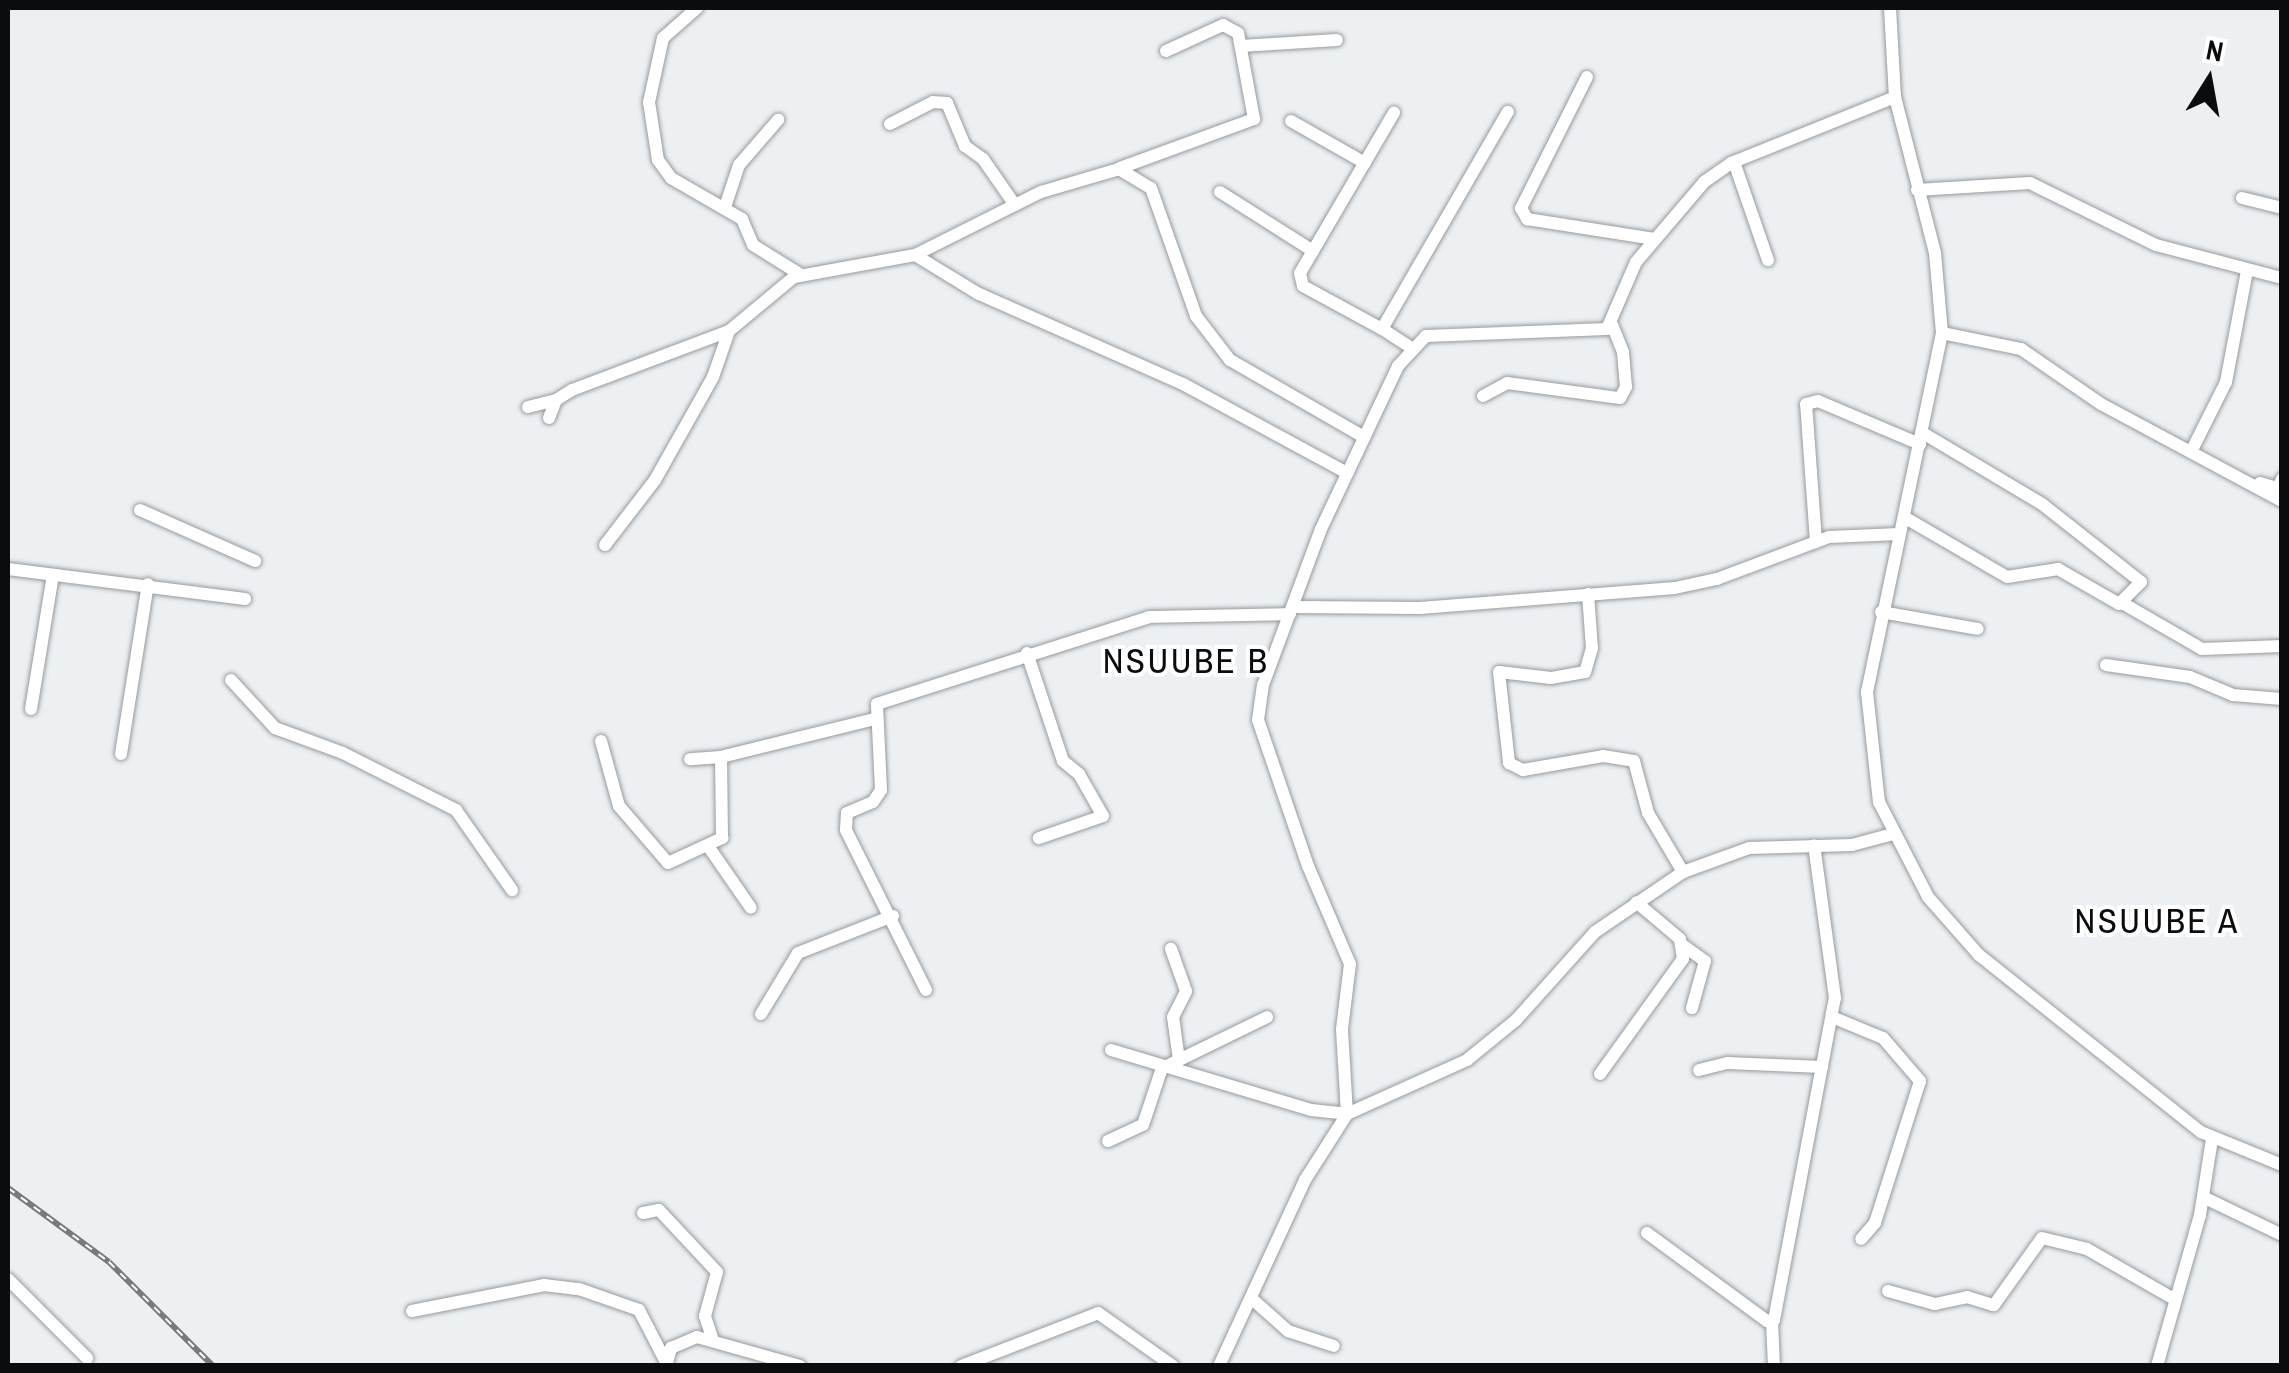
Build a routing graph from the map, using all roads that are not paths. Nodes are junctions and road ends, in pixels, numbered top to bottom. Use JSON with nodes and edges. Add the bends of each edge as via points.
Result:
{"nodes":[{"id":1,"x":697,"y":8,"type":"edge"},
{"id":2,"x":1220,"y":8,"type":"edge"},
{"id":3,"x":1890,"y":8,"type":"edge"},
{"id":4,"x":1223,"y":26,"type":"junction"},
{"id":5,"x":1337,"y":40,"type":"dead end"},
{"id":6,"x":1241,"y":46,"type":"junction"},
{"id":7,"x":1166,"y":51,"type":"dead end"},
{"id":8,"x":1587,"y":77,"type":"dead end"},
{"id":9,"x":1894,"y":97,"type":"junction"},
{"id":10,"x":1394,"y":112,"type":"dead end"},
{"id":11,"x":1508,"y":112,"type":"dead end"},
{"id":12,"x":778,"y":120,"type":"dead end"},
{"id":13,"x":1291,"y":122,"type":"dead end"},
{"id":14,"x":890,"y":124,"type":"dead end"},
{"id":15,"x":1734,"y":162,"type":"junction"},
{"id":16,"x":1365,"y":163,"type":"junction"},
{"id":17,"x":1118,"y":168,"type":"junction"},
{"id":18,"x":1917,"y":190,"type":"junction"},
{"id":19,"x":1220,"y":192,"type":"dead end"},
{"id":20,"x":2242,"y":198,"type":"dead end"},
{"id":21,"x":1015,"y":205,"type":"junction"},
{"id":22,"x":725,"y":207,"type":"junction"},
{"id":23,"x":2282,"y":208,"type":"edge"},
{"id":24,"x":1654,"y":239,"type":"junction"},
{"id":25,"x":1313,"y":252,"type":"junction"},
{"id":26,"x":915,"y":254,"type":"junction"},
{"id":27,"x":1768,"y":260,"type":"dead end"},
{"id":28,"x":2247,"y":270,"type":"junction"},
{"id":29,"x":801,"y":275,"type":"junction"},
{"id":30,"x":2282,"y":278,"type":"edge"},
{"id":31,"x":1612,"y":325,"type":"junction"},
{"id":32,"x":729,"y":330,"type":"junction"},
{"id":33,"x":1382,"y":330,"type":"junction"},
{"id":34,"x":1942,"y":332,"type":"junction"},
{"id":35,"x":1410,"y":347,"type":"junction"},
{"id":36,"x":1482,"y":396,"type":"dead end"},
{"id":37,"x":556,"y":400,"type":"junction"},
{"id":38,"x":528,"y":407,"type":"dead end"},
{"id":39,"x":548,"y":418,"type":"dead end"},
{"id":40,"x":1364,"y":438,"type":"junction"},
{"id":41,"x":1921,"y":439,"type":"junction"},
{"id":42,"x":2190,"y":452,"type":"junction"},
{"id":43,"x":1347,"y":474,"type":"junction"},
{"id":44,"x":2234,"y":474,"type":"junction"},
{"id":45,"x":2282,"y":479,"type":"edge"},
{"id":46,"x":2282,"y":501,"type":"edge"},
{"id":47,"x":140,"y":510,"type":"dead end"},
{"id":48,"x":1904,"y":517,"type":"junction"},
{"id":49,"x":1899,"y":534,"type":"junction"},
{"id":50,"x":1816,"y":542,"type":"junction"},
{"id":51,"x":605,"y":545,"type":"dead end"},
{"id":52,"x":255,"y":562,"type":"dead end"},
{"id":53,"x":8,"y":569,"type":"edge"},
{"id":54,"x":53,"y":575,"type":"junction"},
{"id":55,"x":148,"y":584,"type":"junction"},
{"id":56,"x":1588,"y":594,"type":"junction"},
{"id":57,"x":246,"y":598,"type":"dead end"},
{"id":58,"x":2124,"y":604,"type":"junction"},
{"id":59,"x":1292,"y":611,"type":"junction"},
{"id":60,"x":1881,"y":612,"type":"junction"},
{"id":61,"x":1978,"y":629,"type":"dead end"},
{"id":62,"x":2282,"y":646,"type":"edge"},
{"id":63,"x":1027,"y":653,"type":"junction"},
{"id":64,"x":2106,"y":665,"type":"dead end"},
{"id":65,"x":231,"y":680,"type":"dead end"},
{"id":66,"x":2282,"y":699,"type":"edge"},
{"id":67,"x":31,"y":709,"type":"dead end"},
{"id":68,"x":874,"y":718,"type":"junction"},
{"id":69,"x":602,"y":742,"type":"dead end"},
{"id":70,"x":121,"y":754,"type":"dead end"},
{"id":71,"x":721,"y":757,"type":"junction"},
{"id":72,"x":690,"y":758,"type":"dead end"},
{"id":73,"x":1894,"y":834,"type":"junction"},
{"id":74,"x":1039,"y":838,"type":"dead end"},
{"id":75,"x":1814,"y":845,"type":"junction"},
{"id":76,"x":708,"y":846,"type":"junction"},
{"id":77,"x":1683,"y":872,"type":"junction"},
{"id":78,"x":512,"y":890,"type":"dead end"},
{"id":79,"x":1636,"y":902,"type":"junction"},
{"id":80,"x":751,"y":908,"type":"dead end"},
{"id":81,"x":893,"y":916,"type":"junction"},
{"id":82,"x":1684,"y":946,"type":"junction"},
{"id":83,"x":1171,"y":949,"type":"dead end"},
{"id":84,"x":926,"y":990,"type":"dead end"},
{"id":85,"x":1692,"y":1008,"type":"dead end"},
{"id":86,"x":760,"y":1014,"type":"dead end"},
{"id":87,"x":1267,"y":1017,"type":"dead end"},
{"id":88,"x":1832,"y":1017,"type":"junction"},
{"id":89,"x":1111,"y":1050,"type":"dead end"},
{"id":90,"x":1179,"y":1060,"type":"junction"},
{"id":91,"x":1822,"y":1067,"type":"junction"},
{"id":92,"x":1161,"y":1068,"type":"junction"},
{"id":93,"x":1699,"y":1070,"type":"dead end"},
{"id":94,"x":1600,"y":1074,"type":"dead end"},
{"id":95,"x":1348,"y":1114,"type":"junction"},
{"id":96,"x":2212,"y":1139,"type":"junction"},
{"id":97,"x":1108,"y":1141,"type":"dead end"},
{"id":98,"x":2282,"y":1165,"type":"edge"},
{"id":99,"x":2203,"y":1197,"type":"junction"},
{"id":100,"x":643,"y":1213,"type":"dead end"},
{"id":101,"x":1647,"y":1233,"type":"dead end"},
{"id":102,"x":2282,"y":1235,"type":"edge"},
{"id":103,"x":1861,"y":1239,"type":"dead end"},
{"id":104,"x":8,"y":1279,"type":"edge"},
{"id":105,"x":1888,"y":1291,"type":"dead end"},
{"id":106,"x":1251,"y":1298,"type":"junction"},
{"id":107,"x":2174,"y":1299,"type":"junction"},
{"id":108,"x":412,"y":1311,"type":"dead end"},
{"id":109,"x":1772,"y":1321,"type":"junction"},
{"id":110,"x":712,"y":1338,"type":"junction"},
{"id":111,"x":1334,"y":1346,"type":"dead end"},
{"id":112,"x":87,"y":1358,"type":"dead end"},
{"id":113,"x":667,"y":1365,"type":"edge"},
{"id":114,"x":800,"y":1366,"type":"edge"},
{"id":115,"x":961,"y":1366,"type":"edge"},
{"id":116,"x":1173,"y":1366,"type":"edge"},
{"id":117,"x":1219,"y":1366,"type":"edge"},
{"id":118,"x":1774,"y":1366,"type":"edge"},
{"id":119,"x":2156,"y":1366,"type":"edge"}],
"edges":[{"from":1,"to":22,"type":"street","via":[[663,38],[651,121],[665,173]]},
{"from":2,"to":4,"type":"street"},
{"from":3,"to":9,"type":"street"},
{"from":4,"to":6,"type":"street","via":[[1238,33]]},
{"from":4,"to":7,"type":"street"},
{"from":5,"to":6,"type":"street"},
{"from":6,"to":17,"type":"street","via":[[1254,119]]},
{"from":8,"to":24,"type":"street","via":[[1521,208],[1527,219]]},
{"from":9,"to":15,"type":"street"},
{"from":9,"to":18,"type":"street"},
{"from":10,"to":16,"type":"street"},
{"from":11,"to":33,"type":"street"},
{"from":12,"to":22,"type":"street","via":[[740,165]]},
{"from":13,"to":16,"type":"street"},
{"from":14,"to":21,"type":"street","via":[[933,102],[947,103],[964,146],[983,159]]},
{"from":15,"to":24,"type":"street","via":[[1692,193]]},
{"from":15,"to":27,"type":"street"},
{"from":16,"to":25,"type":"street"},
{"from":17,"to":21,"type":"street"},
{"from":17,"to":40,"type":"street","via":[[1151,188],[1196,316],[1230,360]]},
{"from":18,"to":28,"type":"street","via":[[2030,183],[2156,245]]},
{"from":18,"to":34,"type":"street","via":[[1935,253]]},
{"from":19,"to":25,"type":"street"},
{"from":20,"to":23,"type":"street"},
{"from":21,"to":26,"type":"street"},
{"from":22,"to":29,"type":"street","via":[[750,229],[753,245]]},
{"from":24,"to":31,"type":"street","via":[[1627,275]]},
{"from":25,"to":33,"type":"street","via":[[1300,273],[1303,286]]},
{"from":26,"to":29,"type":"street","via":[[836,274]]},
{"from":26,"to":43,"type":"street","via":[[979,294],[1183,384]]},
{"from":28,"to":30,"type":"street"},
{"from":28,"to":42,"type":"street","via":[[2226,382]]},
{"from":29,"to":32,"type":"street"},
{"from":31,"to":35,"type":"street","via":[[1572,334],[1441,333]]},
{"from":31,"to":36,"type":"street","via":[[1623,352],[1626,387],[1620,398],[1507,383]]},
{"from":32,"to":37,"type":"street"},
{"from":32,"to":51,"type":"street","via":[[713,377],[655,480]]},
{"from":33,"to":35,"type":"street"},
{"from":34,"to":41,"type":"street"},
{"from":34,"to":42,"type":"street","via":[[2021,349],[2101,404]]},
{"from":35,"to":40,"type":"street"},
{"from":37,"to":38,"type":"street"},
{"from":37,"to":39,"type":"street"},
{"from":40,"to":43,"type":"street"},
{"from":41,"to":48,"type":"street"},
{"from":41,"to":50,"type":"street","via":[[1818,401],[1806,404]]},
{"from":41,"to":58,"type":"street","via":[[2042,504],[2140,577]]},
{"from":42,"to":44,"type":"street"},
{"from":43,"to":59,"type":"street"},
{"from":44,"to":45,"type":"street","via":[[2278,488]]},
{"from":44,"to":46,"type":"street"},
{"from":47,"to":52,"type":"street"},
{"from":48,"to":49,"type":"street"},
{"from":48,"to":58,"type":"street","via":[[2000,575],[2058,569]]},
{"from":49,"to":50,"type":"street"},
{"from":49,"to":60,"type":"street"},
{"from":50,"to":56,"type":"street","via":[[1696,584]]},
{"from":53,"to":54,"type":"street"},
{"from":54,"to":55,"type":"street"},
{"from":54,"to":67,"type":"street"},
{"from":55,"to":57,"type":"street"},
{"from":55,"to":70,"type":"street"},
{"from":56,"to":59,"type":"street"},
{"from":56,"to":77,"type":"street","via":[[1592,648],[1585,672],[1551,678],[1505,670],[1497,677],[1509,763],[1523,770],[1602,756],[1634,760],[1648,814]]},
{"from":58,"to":62,"type":"street","via":[[2202,648]]},
{"from":59,"to":63,"type":"street","via":[[1160,615]]},
{"from":59,"to":95,"type":"street","via":[[1263,685],[1258,720],[1350,964],[1342,1030]]},
{"from":60,"to":61,"type":"street"},
{"from":60,"to":73,"type":"street","via":[[1867,692],[1868,746],[1879,802]]},
{"from":63,"to":68,"type":"street","via":[[880,702]]},
{"from":63,"to":74,"type":"street","via":[[1062,761],[1079,774],[1103,816]]},
{"from":64,"to":66,"type":"street","via":[[2190,676],[2233,694]]},
{"from":65,"to":78,"type":"street","via":[[274,728],[343,753],[456,810]]},
{"from":68,"to":71,"type":"street"},
{"from":68,"to":81,"type":"street","via":[[881,790],[845,820]]},
{"from":69,"to":76,"type":"street","via":[[618,806],[668,863]]},
{"from":71,"to":72,"type":"street"},
{"from":71,"to":76,"type":"street","via":[[722,838]]},
{"from":73,"to":75,"type":"street","via":[[1862,844]]},
{"from":73,"to":96,"type":"street","via":[[1928,897],[1978,955]]},
{"from":75,"to":77,"type":"street","via":[[1749,848]]},
{"from":75,"to":88,"type":"street","via":[[1836,988]]},
{"from":76,"to":80,"type":"street"},
{"from":77,"to":79,"type":"street"},
{"from":79,"to":82,"type":"street"},
{"from":79,"to":95,"type":"street","via":[[1594,932],[1516,1020],[1467,1060]]},
{"from":81,"to":84,"type":"street"},
{"from":81,"to":86,"type":"street","via":[[798,954]]},
{"from":82,"to":85,"type":"street","via":[[1704,961]]},
{"from":82,"to":94,"type":"street","via":[[1679,967]]},
{"from":83,"to":90,"type":"street","via":[[1186,991],[1173,1017]]},
{"from":87,"to":90,"type":"street"},
{"from":88,"to":91,"type":"street"},
{"from":88,"to":103,"type":"street","via":[[1883,1038],[1920,1081],[1875,1223]]},
{"from":89,"to":92,"type":"street"},
{"from":90,"to":92,"type":"street"},
{"from":91,"to":93,"type":"street","via":[[1728,1064]]},
{"from":91,"to":109,"type":"street"},
{"from":92,"to":95,"type":"street"},
{"from":92,"to":97,"type":"street","via":[[1142,1125]]},
{"from":95,"to":106,"type":"street","via":[[1305,1180]]},
{"from":96,"to":98,"type":"street"},
{"from":96,"to":99,"type":"street"},
{"from":99,"to":102,"type":"street"},
{"from":99,"to":107,"type":"street"},
{"from":100,"to":110,"type":"street","via":[[659,1210],[717,1272],[705,1316]]},
{"from":101,"to":109,"type":"street"},
{"from":104,"to":112,"type":"street"},
{"from":105,"to":107,"type":"street","via":[[1935,1304],[1967,1296],[1994,1305],[2042,1238],[2087,1249]]},
{"from":106,"to":111,"type":"street","via":[[1288,1332]]},
{"from":106,"to":117,"type":"street"},
{"from":107,"to":119,"type":"street"},
{"from":108,"to":113,"type":"street","via":[[544,1286],[579,1289],[638,1310]]},
{"from":109,"to":118,"type":"street"},
{"from":110,"to":113,"type":"street","via":[[677,1344]]},
{"from":110,"to":114,"type":"street"},
{"from":115,"to":116,"type":"street","via":[[1073,1317],[1098,1313]]}]}
